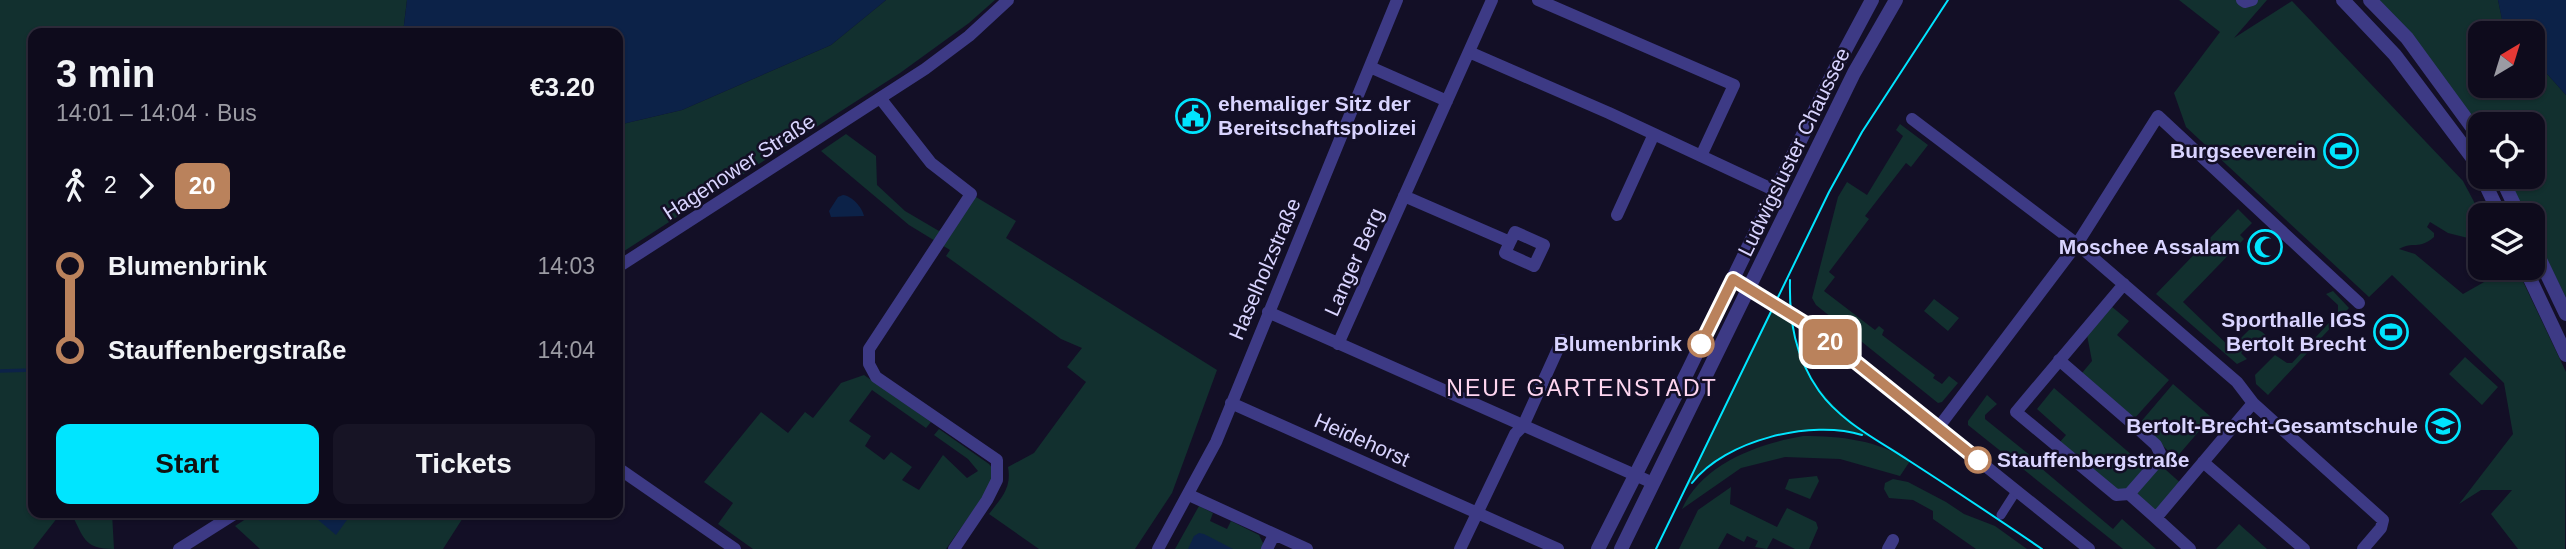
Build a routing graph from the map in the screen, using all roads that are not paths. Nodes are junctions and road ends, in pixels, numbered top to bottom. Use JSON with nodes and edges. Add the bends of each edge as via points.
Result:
{"nodes":[{"id":1,"x":1007,"y":0,"type":"edge"},
{"id":2,"x":1397,"y":0,"type":"edge"},
{"id":3,"x":1492,"y":0,"type":"edge"},
{"id":4,"x":1538,"y":0,"type":"edge"},
{"id":5,"x":1872,"y":0,"type":"edge"},
{"id":6,"x":1896,"y":0,"type":"edge"},
{"id":7,"x":2242,"y":0,"type":"edge"},
{"id":8,"x":2252,"y":0,"type":"edge"},
{"id":9,"x":2343,"y":0,"type":"edge"},
{"id":10,"x":2370,"y":0,"type":"edge"},
{"id":11,"x":1469,"y":52,"type":"junction"},
{"id":12,"x":1370,"y":67,"type":"junction"},
{"id":13,"x":880,"y":98,"type":"junction"},
{"id":14,"x":1447,"y":101,"type":"junction"},
{"id":15,"x":1912,"y":119,"type":"dead end"},
{"id":16,"x":2468,"y":122,"type":"edge"},
{"id":17,"x":1654,"y":134,"type":"junction"},
{"id":18,"x":2468,"y":152,"type":"edge"},
{"id":19,"x":1701,"y":156,"type":"junction"},
{"id":20,"x":1776,"y":191,"type":"junction"},
{"id":21,"x":1404,"y":196,"type":"junction"},
{"id":22,"x":1617,"y":215,"type":"dead end"},
{"id":23,"x":1510,"y":242,"type":"dead end"},
{"id":24,"x":2077,"y":244,"type":"junction"},
{"id":25,"x":623,"y":264,"type":"edge"},
{"id":26,"x":2545,"y":270,"type":"edge"},
{"id":27,"x":1733,"y":279,"type":"junction"},
{"id":28,"x":2531,"y":280,"type":"edge"},
{"id":29,"x":2123,"y":284,"type":"junction"},
{"id":30,"x":1750,"y":289,"type":"junction"},
{"id":31,"x":2359,"y":303,"type":"dead end"},
{"id":32,"x":1268,"y":312,"type":"junction"},
{"id":33,"x":2566,"y":314,"type":"edge"},
{"id":34,"x":1562,"y":341,"type":"dead end"},
{"id":35,"x":1338,"y":344,"type":"junction"},
{"id":36,"x":2566,"y":355,"type":"edge"},
{"id":37,"x":2059,"y":360,"type":"junction"},
{"id":38,"x":1231,"y":402,"type":"junction"},
{"id":39,"x":2253,"y":403,"type":"junction"},
{"id":40,"x":1523,"y":426,"type":"junction"},
{"id":41,"x":1938,"y":428,"type":"junction"},
{"id":42,"x":2203,"y":462,"type":"junction"},
{"id":43,"x":623,"y":471,"type":"edge"},
{"id":44,"x":1634,"y":475,"type":"junction"},
{"id":45,"x":1653,"y":483,"type":"junction"},
{"id":46,"x":2017,"y":490,"type":"junction"},
{"id":47,"x":2129,"y":494,"type":"junction"},
{"id":48,"x":1189,"y":495,"type":"junction"},
{"id":49,"x":1477,"y":512,"type":"junction"},
{"id":50,"x":2001,"y":515,"type":"dead end"},
{"id":51,"x":228,"y":518,"type":"edge"},
{"id":52,"x":2155,"y":518,"type":"junction"},
{"id":53,"x":1274,"y":535,"type":"junction"},
{"id":54,"x":179,"y":549,"type":"edge"},
{"id":55,"x":735,"y":549,"type":"edge"},
{"id":56,"x":954,"y":549,"type":"edge"},
{"id":57,"x":1158,"y":549,"type":"edge"},
{"id":58,"x":1267,"y":549,"type":"edge"},
{"id":59,"x":1307,"y":549,"type":"edge"},
{"id":60,"x":1460,"y":549,"type":"edge"},
{"id":61,"x":1558,"y":549,"type":"edge"},
{"id":62,"x":1598,"y":549,"type":"edge"},
{"id":63,"x":1621,"y":549,"type":"edge"},
{"id":64,"x":2089,"y":549,"type":"edge"},
{"id":65,"x":2190,"y":549,"type":"edge"},
{"id":66,"x":2304,"y":549,"type":"edge"},
{"id":67,"x":2363,"y":549,"type":"edge"}],
"edges":[{"from":1,"to":13,"type":"street","name":"Hagenower Straße","via":[[968,36]]},
{"from":2,"to":12,"type":"street","name":"Haselholzstraße"},
{"from":3,"to":11,"type":"street"},
{"from":4,"to":19,"type":"street","via":[[1734,85]]},
{"from":5,"to":20,"type":"street","name":"Ludwigsluster Chaussee"},
{"from":6,"to":30,"type":"street","name":"Ludwigsluster Chaussee","via":[[1854,73]]},
{"from":7,"to":8,"type":"street"},
{"from":9,"to":18,"type":"street","via":[[2395,55]]},
{"from":10,"to":16,"type":"street","via":[[2407,38]]},
{"from":11,"to":14,"type":"street"},
{"from":11,"to":17,"type":"street"},
{"from":12,"to":14,"type":"street"},
{"from":12,"to":32,"type":"street","name":"Haselholzstraße"},
{"from":13,"to":25,"type":"street","name":"Hagenower Straße"},
{"from":13,"to":56,"type":"street","via":[[931,163],[971,194],[869,349],[869,364],[876,377],[997,460],[997,480]]},
{"from":14,"to":21,"type":"street","name":"Langer Berg"},
{"from":15,"to":24,"type":"street"},
{"from":17,"to":19,"type":"street"},
{"from":17,"to":22,"type":"street"},
{"from":19,"to":20,"type":"street"},
{"from":20,"to":27,"type":"street","name":"Ludwigsluster Chaussee"},
{"from":21,"to":23,"type":"street","name":"Langer Berg"},
{"from":21,"to":35,"type":"street","name":"Langer Berg"},
{"from":24,"to":29,"type":"street"},
{"from":24,"to":31,"type":"street","via":[[2158,116]]},
{"from":24,"to":41,"type":"street"},
{"from":26,"to":33,"type":"street"},
{"from":27,"to":30,"type":"street"},
{"from":27,"to":44,"type":"street","name":"Ludwigsluster Chaussee"},
{"from":28,"to":36,"type":"street"},
{"from":29,"to":37,"type":"street"},
{"from":29,"to":39,"type":"street","via":[[2237,382]]},
{"from":30,"to":41,"type":"street","via":[[1816,330]]},
{"from":30,"to":45,"type":"street","name":"Ludwigsluster Chaussee"},
{"from":32,"to":35,"type":"street","name":"Langer Berg"},
{"from":32,"to":38,"type":"street","name":"Haselholzstraße"},
{"from":34,"to":40,"type":"street"},
{"from":35,"to":40,"type":"street","name":"Langer Berg"},
{"from":37,"to":47,"type":"street","via":[[2160,453]]},
{"from":37,"to":47,"type":"street","via":[[2016,412],[2116,495]]},
{"from":38,"to":48,"type":"street","name":"Haselholzstraße"},
{"from":38,"to":49,"type":"street","name":"Heidehorst"},
{"from":39,"to":42,"type":"street"},
{"from":39,"to":67,"type":"street","via":[[2383,520]]},
{"from":40,"to":44,"type":"street","name":"Langer Berg"},
{"from":40,"to":49,"type":"street"},
{"from":41,"to":46,"type":"street"},
{"from":42,"to":52,"type":"street"},
{"from":42,"to":66,"type":"street"},
{"from":43,"to":55,"type":"street"},
{"from":44,"to":45,"type":"street","name":"Langer Berg"},
{"from":44,"to":62,"type":"street","name":"Ludwigsluster Chaussee"},
{"from":45,"to":63,"type":"street","name":"Ludwigsluster Chaussee"},
{"from":46,"to":50,"type":"street"},
{"from":46,"to":64,"type":"street"},
{"from":47,"to":52,"type":"street"},
{"from":48,"to":53,"type":"street"},
{"from":48,"to":57,"type":"street","name":"Haselholzstraße"},
{"from":49,"to":60,"type":"street"},
{"from":49,"to":61,"type":"street","name":"Heidehorst"},
{"from":51,"to":54,"type":"street"},
{"from":52,"to":65,"type":"street"},
{"from":53,"to":58,"type":"street"},
{"from":53,"to":59,"type":"street"}]}
